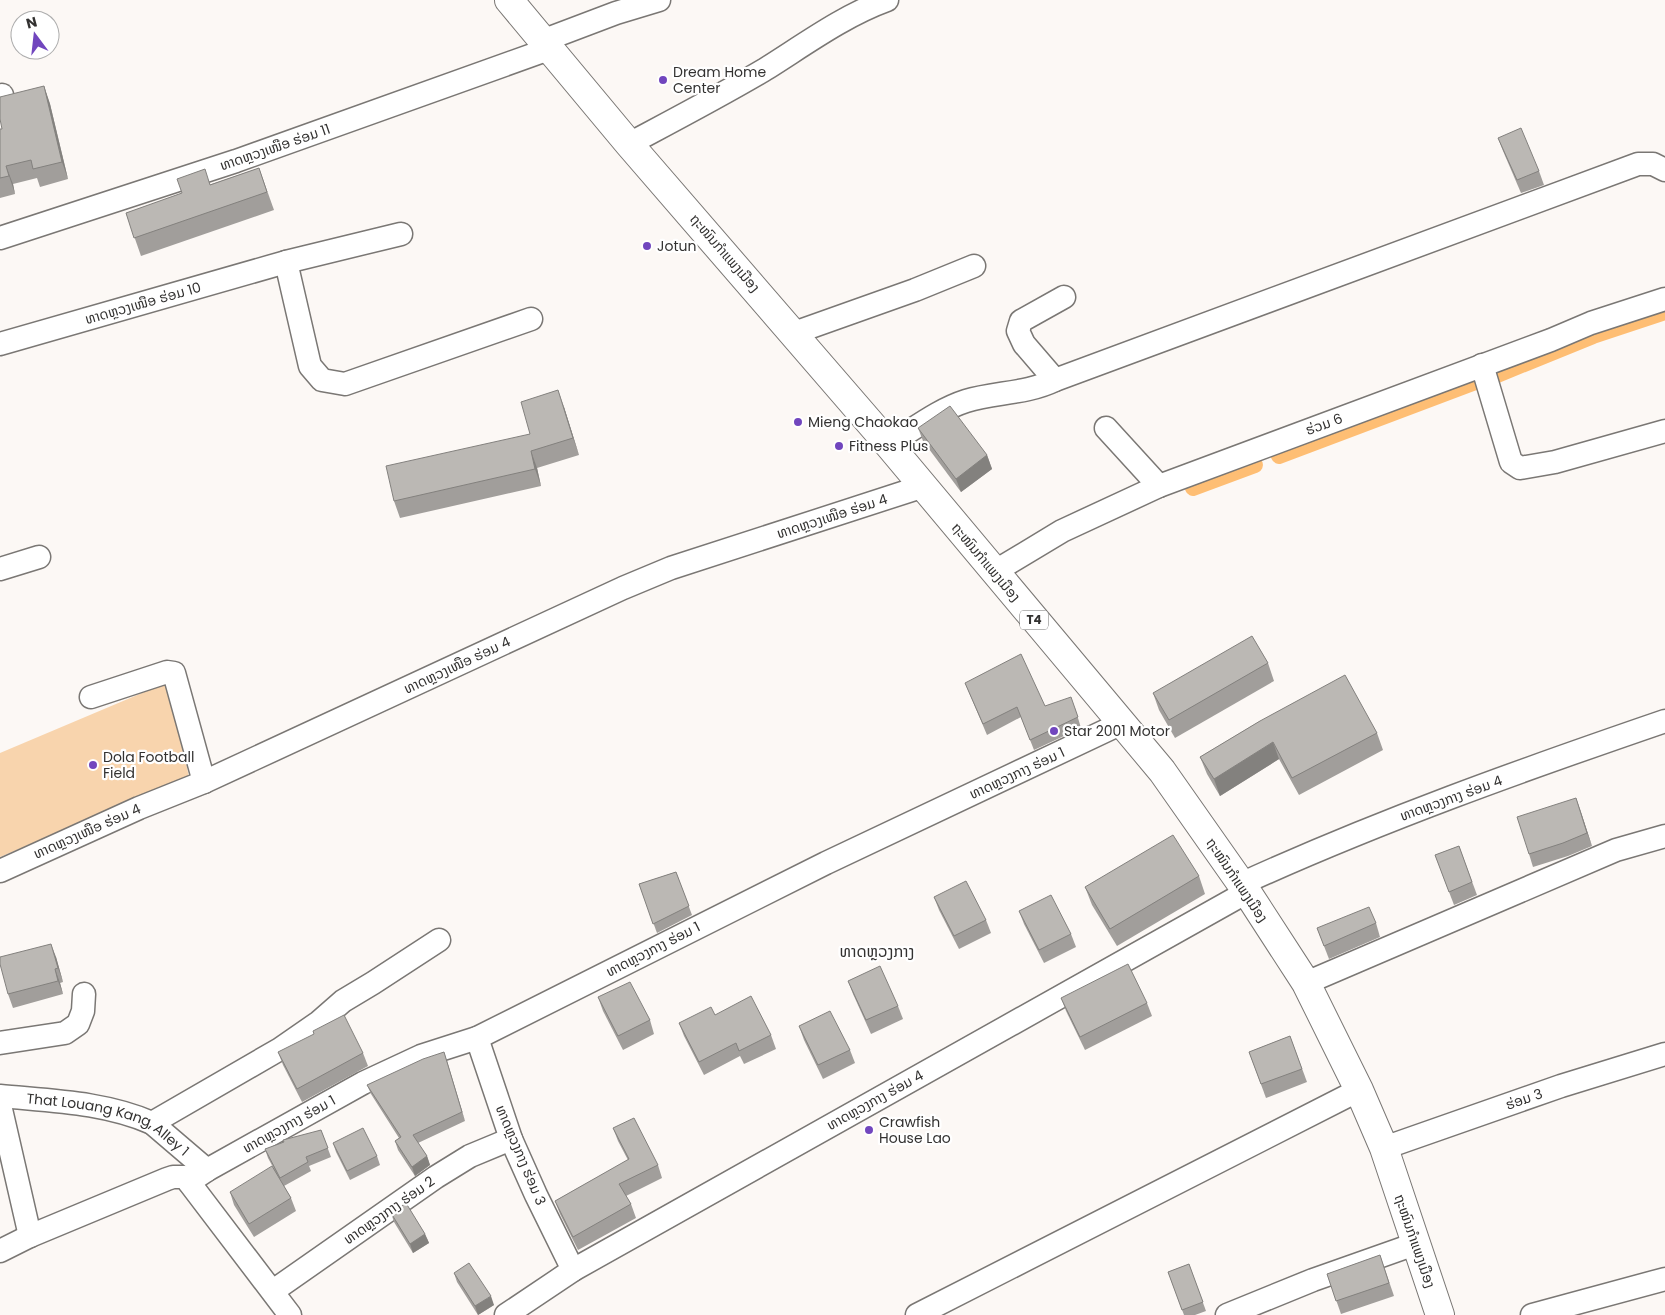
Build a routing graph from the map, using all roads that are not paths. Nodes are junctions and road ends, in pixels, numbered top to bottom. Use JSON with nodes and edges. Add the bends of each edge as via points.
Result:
{"nodes":[{"id":1,"x":509,"y":0,"type":"edge"},
{"id":2,"x":660,"y":0,"type":"edge"},
{"id":3,"x":887,"y":0,"type":"edge"},
{"id":4,"x":545,"y":45,"type":"junction"},
{"id":5,"x":629,"y":144,"type":"junction"},
{"id":6,"x":1665,"y":170,"type":"edge"},
{"id":7,"x":401,"y":234,"type":"dead end"},
{"id":8,"x":0,"y":238,"type":"edge"},
{"id":9,"x":286,"y":262,"type":"junction"},
{"id":10,"x":974,"y":266,"type":"dead end"},
{"id":11,"x":1064,"y":297,"type":"dead end"},
{"id":12,"x":1665,"y":299,"type":"edge"},
{"id":13,"x":531,"y":319,"type":"dead end"},
{"id":14,"x":794,"y":333,"type":"junction"},
{"id":15,"x":0,"y":344,"type":"edge"},
{"id":16,"x":1482,"y":365,"type":"junction"},
{"id":17,"x":1055,"y":380,"type":"junction"},
{"id":18,"x":1106,"y":428,"type":"dead end"},
{"id":19,"x":1665,"y":431,"type":"edge"},
{"id":20,"x":889,"y":444,"type":"junction"},
{"id":21,"x":924,"y":486,"type":"junction"},
{"id":22,"x":1159,"y":486,"type":"junction"},
{"id":23,"x":39,"y":557,"type":"dead end"},
{"id":24,"x":0,"y":569,"type":"edge"},
{"id":25,"x":994,"y":572,"type":"junction"},
{"id":26,"x":91,"y":697,"type":"dead end"},
{"id":27,"x":1665,"y":721,"type":"edge"},
{"id":28,"x":1122,"y":724,"type":"junction"},
{"id":29,"x":204,"y":782,"type":"junction"},
{"id":30,"x":1665,"y":836,"type":"edge"},
{"id":31,"x":0,"y":871,"type":"edge"},
{"id":32,"x":1244,"y":888,"type":"junction"},
{"id":33,"x":439,"y":940,"type":"dead end"},
{"id":34,"x":1306,"y":983,"type":"junction"},
{"id":35,"x":84,"y":994,"type":"dead end"},
{"id":36,"x":477,"y":1038,"type":"junction"},
{"id":37,"x":0,"y":1044,"type":"edge"},
{"id":38,"x":1665,"y":1054,"type":"edge"},
{"id":39,"x":1359,"y":1090,"type":"junction"},
{"id":40,"x":0,"y":1096,"type":"edge"},
{"id":41,"x":0,"y":1105,"type":"edge"},
{"id":42,"x":152,"y":1123,"type":"junction"},
{"id":43,"x":511,"y":1139,"type":"junction"},
{"id":44,"x":1384,"y":1148,"type":"junction"},
{"id":45,"x":198,"y":1176,"type":"junction"},
{"id":46,"x":30,"y":1236,"type":"junction"},
{"id":47,"x":1415,"y":1244,"type":"junction"},
{"id":48,"x":0,"y":1251,"type":"edge"},
{"id":49,"x":573,"y":1270,"type":"junction"},
{"id":50,"x":1665,"y":1279,"type":"edge"},
{"id":51,"x":273,"y":1291,"type":"junction"},
{"id":52,"x":290,"y":1315,"type":"edge"},
{"id":53,"x":506,"y":1315,"type":"edge"},
{"id":54,"x":917,"y":1315,"type":"edge"},
{"id":55,"x":1227,"y":1315,"type":"edge"},
{"id":56,"x":1440,"y":1315,"type":"edge"},
{"id":57,"x":1532,"y":1315,"type":"edge"}],
"edges":[{"from":1,"to":4,"type":"main road","name":"ຖະໜົນກຳແພງເມືອງ","number":"T4"},
{"from":2,"to":4,"type":"street","name":"ທາດຫຼວງເໜືອ ຮ່ອມ 11","via":[[616,13]]},
{"from":3,"to":5,"type":"street","via":[[799,46],[713,100]]},
{"from":4,"to":5,"type":"main road","name":"ຖະໜົນກຳແພງເມືອງ","number":"T4"},
{"from":4,"to":8,"type":"street","name":"ທາດຫຼວງເໜືອ ຮ່ອມ 11","via":[[236,161]]},
{"from":5,"to":14,"type":"main road","name":"ຖະໜົນກຳແພງເມືອງ","number":"T4"},
{"from":6,"to":17,"type":"street","via":[[1652,164],[1638,164]]},
{"from":7,"to":9,"type":"street","name":"ທາດຫຼວງເໜືອ ຮ່ອມ 10"},
{"from":9,"to":13,"type":"street","via":[[310,366],[322,380],[345,384]]},
{"from":9,"to":15,"type":"street","name":"ທາດຫຼວງເໜືອ ຮ່ອມ 10"},
{"from":10,"to":14,"type":"street"},
{"from":11,"to":17,"type":"street","via":[[1021,321],[1018,331],[1024,344]]},
{"from":12,"to":16,"type":"street","name":"ຮ່ວມ 6","via":[[1591,323]]},
{"from":14,"to":20,"type":"main road","name":"ຖະໜົນກຳແພງເມືອງ","number":"T4"},
{"from":16,"to":19,"type":"street","via":[[1511,462],[1520,468],[1555,462]]},
{"from":16,"to":22,"type":"street","name":"ຮ່ວມ 6"},
{"from":17,"to":20,"type":"street","via":[[1044,386],[950,407]]},
{"from":18,"to":22,"type":"street"},
{"from":20,"to":21,"type":"main road","name":"ຖະໜົນກຳແພງເມືອງ","number":"T4"},
{"from":21,"to":25,"type":"main road","name":"ຖະໜົນກຳແພງເມືອງ","number":"T4"},
{"from":21,"to":29,"type":"street","name":"ທາດຫຼວງເໜືອ ຮ່ອມ 4","via":[[671,568]]},
{"from":22,"to":25,"type":"street","name":"ຮ່ວມ 6","via":[[1062,531]]},
{"from":23,"to":24,"type":"street"},
{"from":25,"to":28,"type":"main road","name":"ຖະໜົນກຳແພງເມືອງ","number":"T4"},
{"from":26,"to":29,"type":"street","via":[[167,672],[174,673]]},
{"from":27,"to":32,"type":"street","name":"ທາດຫຼວງກາງ ຮ່ອມ 4","via":[[1320,848]]},
{"from":28,"to":32,"type":"main road","name":"ຖະໜົນກຳແພງເມືອງ","number":"T4","via":[[1162,771]]},
{"from":28,"to":36,"type":"street","name":"ທາດຫຼວງກາງ ຮ່ອມ 1","via":[[826,863]]},
{"from":29,"to":31,"type":"street","name":"ທາດຫຼວງເໜືອ ຮ່ອມ 4"},
{"from":30,"to":34,"type":"street","via":[[1616,850]]},
{"from":32,"to":34,"type":"main road","name":"ຖະໜົນກຳແພງເມືອງ","number":"T4"},
{"from":32,"to":49,"type":"street","name":"ທາດຫຼວງກາງ ຮ່ອມ 4"},
{"from":33,"to":42,"type":"street","via":[[342,1001],[319,1022],[280,1049]]},
{"from":34,"to":39,"type":"main road","name":"ຖະໜົນກຳແພງເມືອງ","number":"T4"},
{"from":35,"to":37,"type":"street","via":[[78,1024],[65,1034]]},
{"from":36,"to":43,"type":"street","name":"ທາດຫຼວງກາງ ຮ່ອມ 3"},
{"from":36,"to":45,"type":"street","name":"ທາດຫຼວງກາງ ຮ່ອມ 1","via":[[421,1056],[363,1083]]},
{"from":38,"to":44,"type":"street","name":"ຮ່ອມ 3","via":[[1561,1086]]},
{"from":39,"to":44,"type":"main road","name":"ຖະໜົນກຳແພງເມືອງ","number":"T4"},
{"from":39,"to":54,"type":"street"},
{"from":40,"to":42,"type":"street","name":"That Louang Kang, Alley 1","via":[[88,1104]]},
{"from":41,"to":46,"type":"street"},
{"from":42,"to":45,"type":"street","name":"That Louang Kang, Alley 1"},
{"from":43,"to":49,"type":"street","name":"ທາດຫຼວງກາງ ຮ່ອມ 3"},
{"from":43,"to":51,"type":"street","name":"ທາດຫຼວງກາງ ຮ່ອມ 2","via":[[470,1156],[436,1177]]},
{"from":44,"to":47,"type":"main road","name":"ຖະໜົນກຳແພງເມືອງ","number":"T4"},
{"from":45,"to":46,"type":"street","via":[[166,1179]]},
{"from":45,"to":51,"type":"street","name":"That Louang Kang, Alley 1"},
{"from":46,"to":48,"type":"street"},
{"from":47,"to":55,"type":"street","via":[[1312,1280]]},
{"from":47,"to":56,"type":"main road","name":"ຖະໜົນກຳແພງເມືອງ","number":"T4"},
{"from":49,"to":53,"type":"street","name":"ທາດຫຼວງກາງ ຮ່ອມ 4"},
{"from":50,"to":57,"type":"street"},
{"from":51,"to":52,"type":"street","name":"That Louang Kang, Alley 1"}]}
